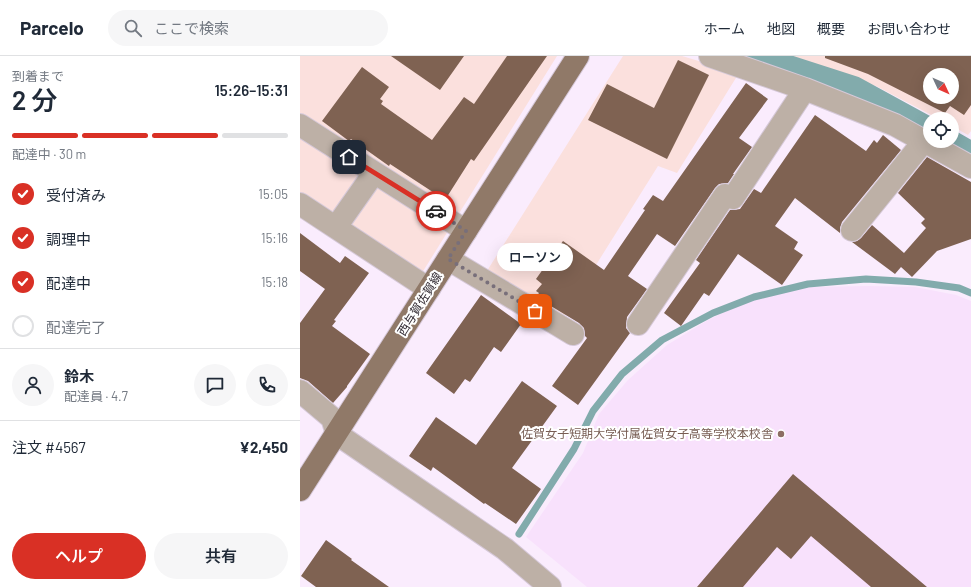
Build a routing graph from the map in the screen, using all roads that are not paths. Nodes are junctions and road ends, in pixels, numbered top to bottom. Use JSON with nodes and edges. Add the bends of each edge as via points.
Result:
{"nodes":[{"id":1,"x":578,"y":56,"type":"edge"},
{"id":2,"x":710,"y":56,"type":"edge"},
{"id":3,"x":805,"y":89,"type":"junction"},
{"id":4,"x":300,"y":125,"type":"edge"},
{"id":5,"x":923,"y":140,"type":"edge"},
{"id":6,"x":923,"y":142,"type":"edge"},
{"id":7,"x":937,"y":148,"type":"edge"},
{"id":8,"x":971,"y":167,"type":"edge"},
{"id":9,"x":374,"y":173,"type":"junction"},
{"id":10,"x":300,"y":204,"type":"edge"},
{"id":11,"x":336,"y":227,"type":"junction"},
{"id":12,"x":852,"y":230,"type":"dead end"},
{"id":13,"x":466,"y":231,"type":"junction"},
{"id":14,"x":448,"y":259,"type":"junction"},
{"id":15,"x":429,"y":288,"type":"junction"},
{"id":16,"x":638,"y":324,"type":"dead end"},
{"id":17,"x":573,"y":334,"type":"dead end"},
{"id":18,"x":300,"y":391,"type":"edge"},
{"id":19,"x":337,"y":434,"type":"junction"},
{"id":20,"x":300,"y":490,"type":"edge"},
{"id":21,"x":550,"y":587,"type":"edge"}],
"edges":[{"from":1,"to":13,"type":"main road","name":"西与賀佐賀線"},
{"from":2,"to":3,"type":"street"},
{"from":3,"to":5,"type":"street","via":[[895,125]]},
{"from":3,"to":16,"type":"street","via":[[733,198],[725,195]]},
{"from":4,"to":9,"type":"street"},
{"from":6,"to":12,"type":"street"},
{"from":7,"to":8,"type":"street"},
{"from":9,"to":11,"type":"street"},
{"from":9,"to":13,"type":"street"},
{"from":10,"to":11,"type":"street"},
{"from":11,"to":15,"type":"street"},
{"from":13,"to":14,"type":"main road","name":"西与賀佐賀線"},
{"from":14,"to":15,"type":"main road","name":"西与賀佐賀線"},
{"from":14,"to":17,"type":"street"},
{"from":15,"to":19,"type":"main road","name":"西与賀佐賀線"},
{"from":18,"to":19,"type":"street","via":[[332,418]]},
{"from":19,"to":20,"type":"main road","name":"西与賀佐賀線"},
{"from":19,"to":21,"type":"street","via":[[505,549]]}]}
